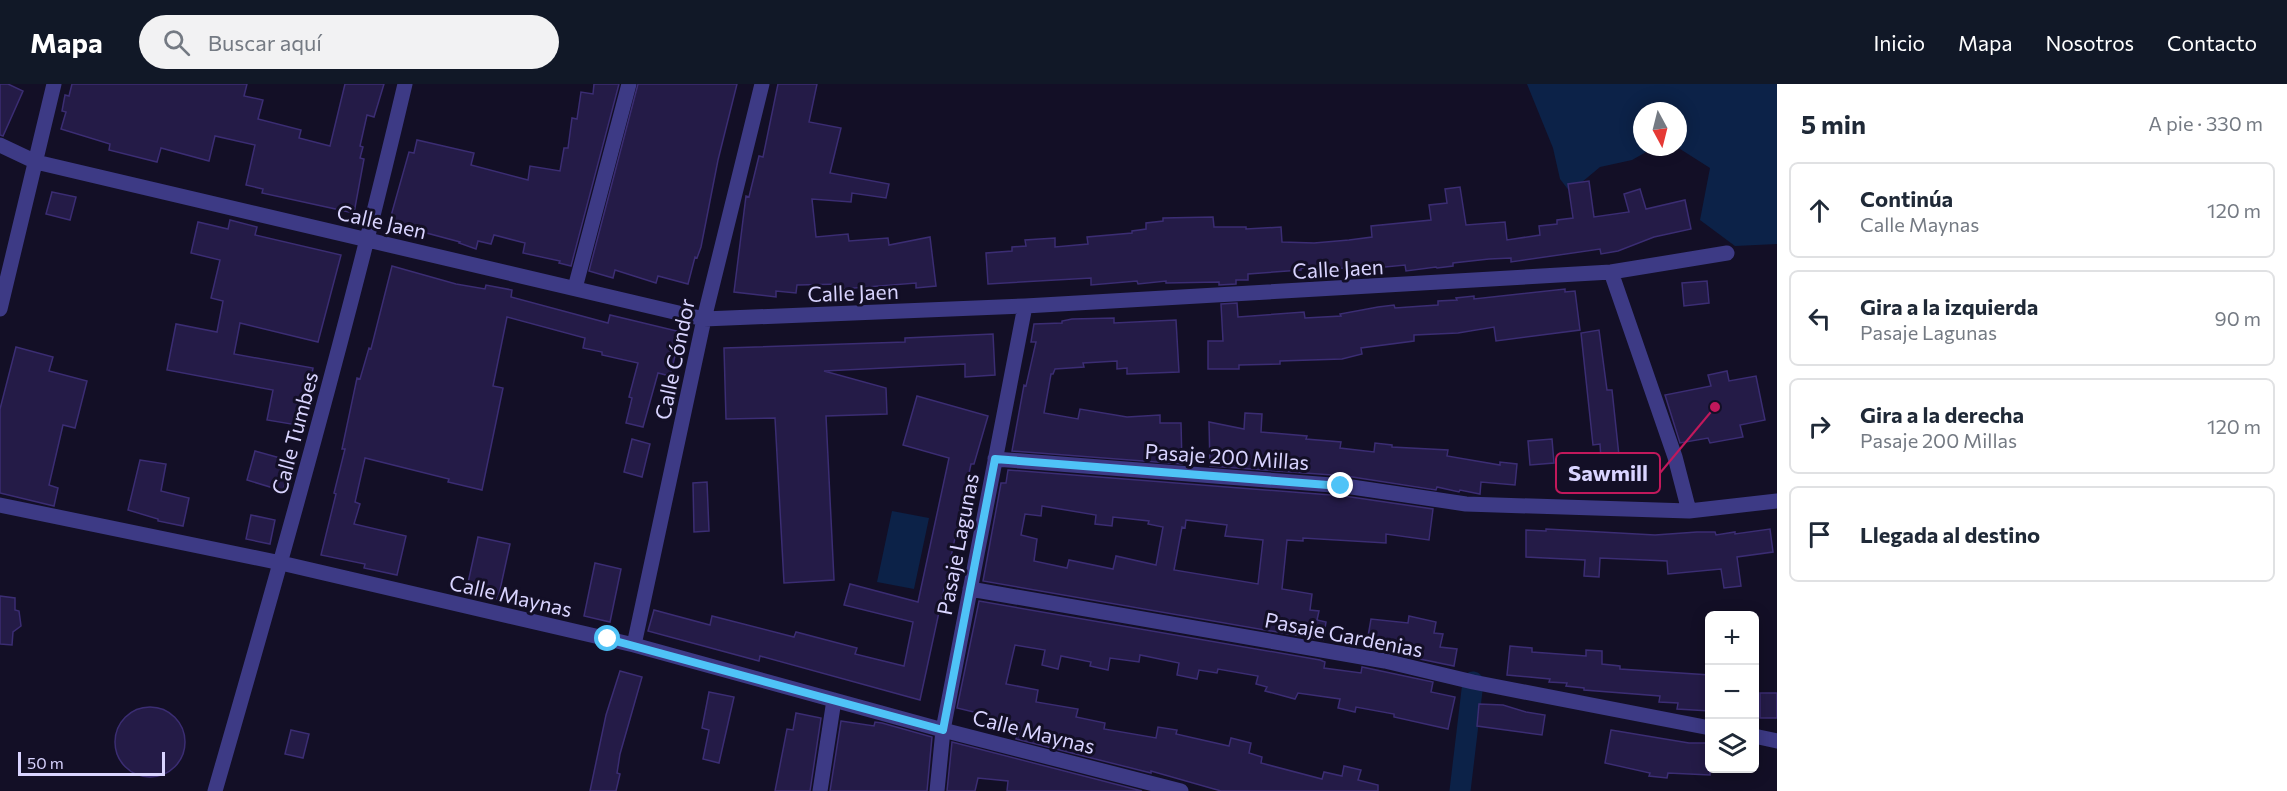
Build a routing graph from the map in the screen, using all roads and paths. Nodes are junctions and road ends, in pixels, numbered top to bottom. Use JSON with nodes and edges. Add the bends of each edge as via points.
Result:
{"nodes":[{"id":1,"x":54,"y":84,"type":"edge"},
{"id":2,"x":405,"y":84,"type":"edge"},
{"id":3,"x":629,"y":84,"type":"edge"},
{"id":4,"x":762,"y":84,"type":"edge"},
{"id":5,"x":0,"y":145,"type":"edge"},
{"id":6,"x":36,"y":162,"type":"junction"},
{"id":7,"x":368,"y":239,"type":"junction"},
{"id":8,"x":1727,"y":253,"type":"dead end"},
{"id":9,"x":1611,"y":272,"type":"junction"},
{"id":10,"x":575,"y":288,"type":"junction"},
{"id":11,"x":1025,"y":306,"type":"junction"},
{"id":12,"x":0,"y":309,"type":"edge"},
{"id":13,"x":704,"y":319,"type":"junction"},
{"id":14,"x":995,"y":459,"type":"junction"},
{"id":15,"x":1777,"y":501,"type":"edge"},
{"id":16,"x":0,"y":505,"type":"edge"},
{"id":17,"x":1689,"y":511,"type":"junction"},
{"id":18,"x":281,"y":563,"type":"junction"},
{"id":19,"x":970,"y":589,"type":"junction"},
{"id":20,"x":634,"y":645,"type":"junction"},
{"id":21,"x":834,"y":700,"type":"junction"},
{"id":22,"x":1705,"y":727,"type":"edge"},
{"id":23,"x":943,"y":730,"type":"junction"},
{"id":24,"x":1759,"y":737,"type":"edge"},
{"id":25,"x":1777,"y":741,"type":"edge"},
{"id":26,"x":215,"y":791,"type":"edge"},
{"id":27,"x":820,"y":791,"type":"edge"},
{"id":28,"x":937,"y":791,"type":"edge"},
{"id":29,"x":1181,"y":791,"type":"edge"}],
"edges":[{"from":1,"to":6,"type":"street"},
{"from":2,"to":7,"type":"street","name":"Calle Tumbes"},
{"from":3,"to":10,"type":"street"},
{"from":4,"to":13,"type":"street","name":"Calle Cóndor"},
{"from":5,"to":6,"type":"street","name":"Calle Jaen"},
{"from":6,"to":7,"type":"street","name":"Calle Jaen"},
{"from":6,"to":12,"type":"street"},
{"from":7,"to":10,"type":"street","name":"Calle Jaen"},
{"from":7,"to":18,"type":"street","name":"Calle Tumbes"},
{"from":8,"to":9,"type":"street","name":"Calle Jaen"},
{"from":9,"to":11,"type":"street","name":"Calle Jaen"},
{"from":9,"to":17,"type":"street","via":[[1675,457]]},
{"from":10,"to":13,"type":"street","name":"Calle Jaen"},
{"from":11,"to":13,"type":"street","name":"Calle Jaen"},
{"from":11,"to":14,"type":"street","name":"Pasaje Lagunas"},
{"from":13,"to":20,"type":"street","name":"Calle Cóndor"},
{"from":14,"to":17,"type":"street","name":"Pasaje 200 Millas","via":[[1345,486],[1466,504]]},
{"from":14,"to":19,"type":"street","name":"Pasaje Lagunas"},
{"from":15,"to":17,"type":"street","name":"Pasaje 200 Millas"},
{"from":16,"to":18,"type":"street","name":"Calle Maynas"},
{"from":18,"to":20,"type":"street","name":"Calle Maynas"},
{"from":18,"to":26,"type":"street","name":"Calle Tumbes"},
{"from":19,"to":22,"type":"street","name":"Pasaje Gardenias","via":[[1385,661]]},
{"from":19,"to":23,"type":"street","name":"Pasaje Lagunas"},
{"from":20,"to":21,"type":"street","name":"Calle Maynas"},
{"from":21,"to":23,"type":"street","name":"Calle Maynas"},
{"from":21,"to":27,"type":"street"},
{"from":23,"to":28,"type":"street","name":"Pasaje Lagunas"},
{"from":23,"to":29,"type":"street","name":"Calle Maynas"},
{"from":24,"to":25,"type":"street"}]}
